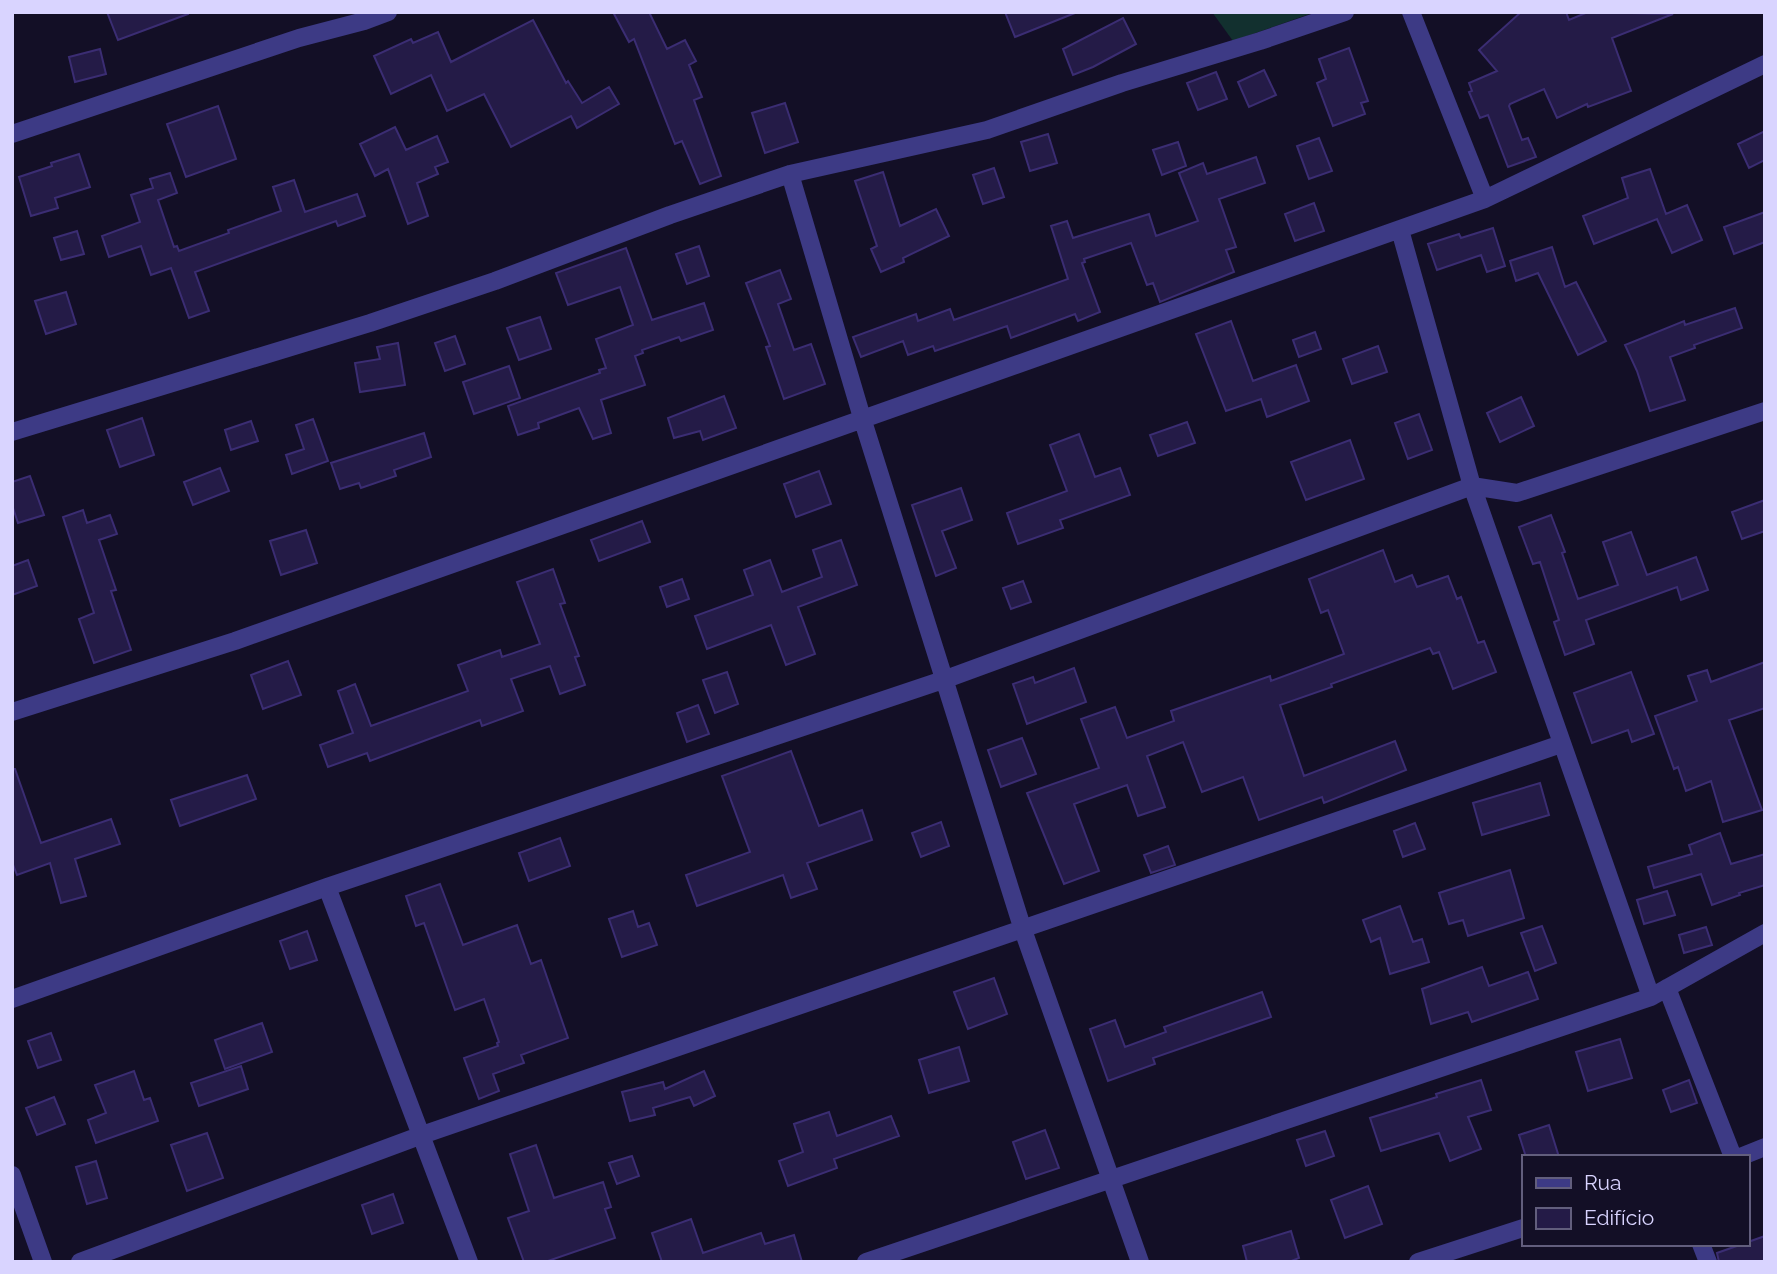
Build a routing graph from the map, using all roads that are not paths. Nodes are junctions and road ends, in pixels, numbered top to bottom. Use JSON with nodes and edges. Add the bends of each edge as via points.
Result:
{"nodes":[{"id":1,"x":388,"y":12,"type":"edge"},
{"id":2,"x":1345,"y":12,"type":"edge"},
{"id":3,"x":1411,"y":12,"type":"edge"},
{"id":4,"x":1765,"y":64,"type":"edge"},
{"id":5,"x":12,"y":134,"type":"edge"},
{"id":6,"x":790,"y":174,"type":"junction"},
{"id":7,"x":1485,"y":199,"type":"junction"},
{"id":8,"x":1400,"y":230,"type":"junction"},
{"id":9,"x":1765,"y":411,"type":"edge"},
{"id":10,"x":863,"y":421,"type":"junction"},
{"id":11,"x":12,"y":432,"type":"edge"},
{"id":12,"x":1472,"y":486,"type":"junction"},
{"id":13,"x":946,"y":679,"type":"junction"},
{"id":14,"x":12,"y":712,"type":"edge"},
{"id":15,"x":1561,"y":744,"type":"junction"},
{"id":16,"x":327,"y":887,"type":"junction"},
{"id":17,"x":1023,"y":930,"type":"junction"},
{"id":18,"x":1765,"y":933,"type":"edge"},
{"id":19,"x":1667,"y":988,"type":"junction"},
{"id":20,"x":1651,"y":998,"type":"junction"},
{"id":21,"x":12,"y":999,"type":"edge"},
{"id":22,"x":422,"y":1135,"type":"junction"},
{"id":23,"x":1765,"y":1147,"type":"edge"},
{"id":24,"x":1732,"y":1155,"type":"edge"},
{"id":25,"x":1746,"y":1155,"type":"edge"},
{"id":26,"x":12,"y":1175,"type":"edge"},
{"id":27,"x":1110,"y":1178,"type":"junction"},
{"id":28,"x":1522,"y":1228,"type":"edge"},
{"id":29,"x":43,"y":1262,"type":"edge"},
{"id":30,"x":80,"y":1262,"type":"edge"},
{"id":31,"x":469,"y":1262,"type":"edge"},
{"id":32,"x":866,"y":1262,"type":"edge"},
{"id":33,"x":1140,"y":1262,"type":"edge"},
{"id":34,"x":1418,"y":1262,"type":"edge"}],
"edges":[{"from":1,"to":5,"type":"street"},
{"from":2,"to":6,"type":"street","via":[[987,130]]},
{"from":3,"to":7,"type":"street"},
{"from":4,"to":7,"type":"street"},
{"from":6,"to":10,"type":"street"},
{"from":6,"to":11,"type":"street","via":[[370,323]]},
{"from":7,"to":8,"type":"street"},
{"from":8,"to":10,"type":"street"},
{"from":8,"to":12,"type":"street"},
{"from":9,"to":12,"type":"street","via":[[1517,493]]},
{"from":10,"to":13,"type":"street"},
{"from":10,"to":14,"type":"street","via":[[234,641]]},
{"from":12,"to":13,"type":"street"},
{"from":12,"to":15,"type":"street"},
{"from":13,"to":16,"type":"street"},
{"from":13,"to":17,"type":"street"},
{"from":15,"to":17,"type":"street"},
{"from":15,"to":20,"type":"street"},
{"from":16,"to":21,"type":"street"},
{"from":16,"to":22,"type":"street"},
{"from":17,"to":22,"type":"street"},
{"from":17,"to":27,"type":"street"},
{"from":18,"to":19,"type":"street"},
{"from":19,"to":20,"type":"street"},
{"from":19,"to":24,"type":"street"},
{"from":20,"to":27,"type":"street"},
{"from":22,"to":30,"type":"street"},
{"from":22,"to":31,"type":"street"},
{"from":23,"to":25,"type":"street"},
{"from":26,"to":29,"type":"street"},
{"from":27,"to":32,"type":"street"},
{"from":27,"to":33,"type":"street"},
{"from":28,"to":34,"type":"street"}]}
